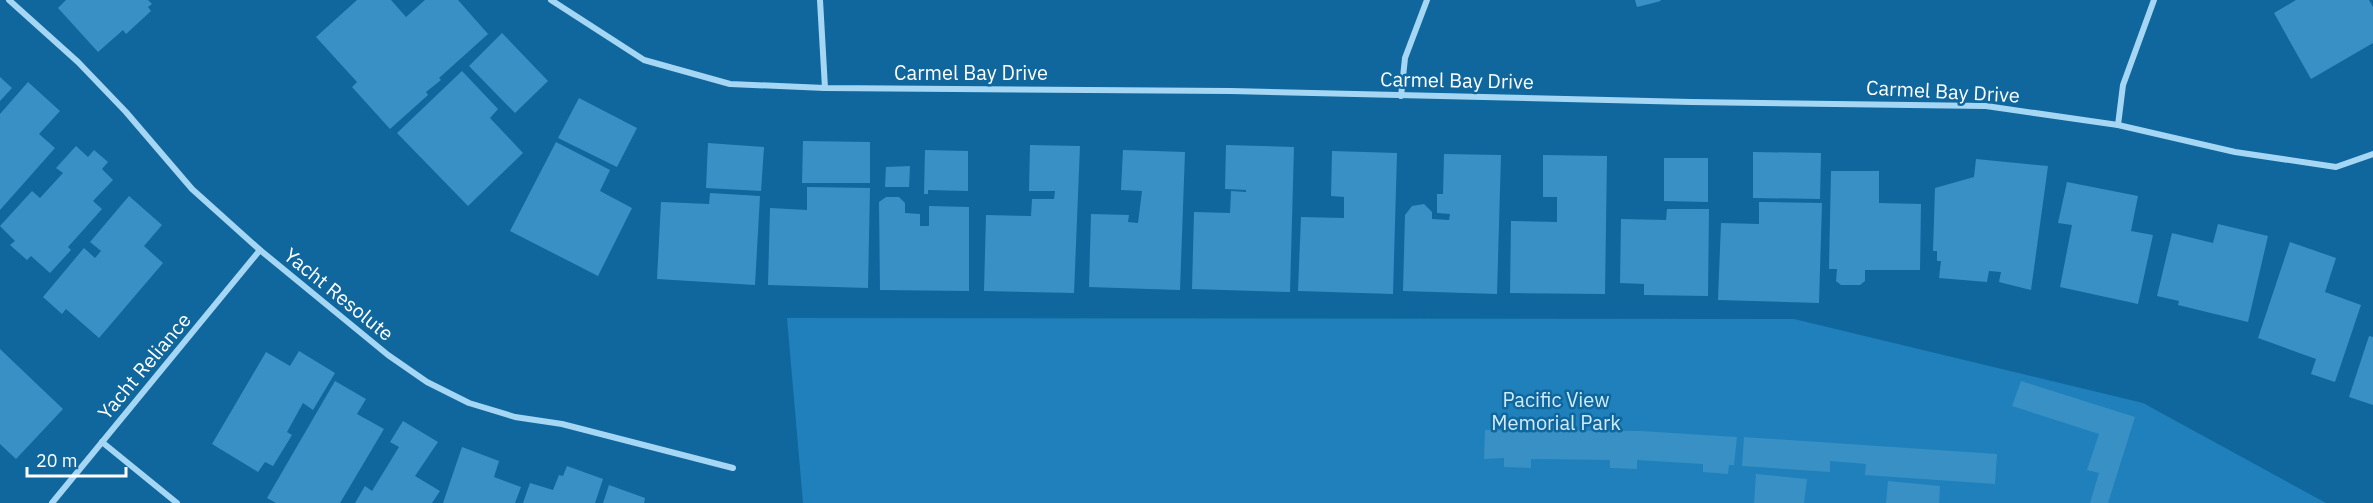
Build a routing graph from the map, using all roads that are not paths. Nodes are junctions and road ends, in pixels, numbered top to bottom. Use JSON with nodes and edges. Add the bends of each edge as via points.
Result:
{"nodes":[{"id":1,"x":9,"y":0,"type":"edge"},
{"id":2,"x":820,"y":0,"type":"edge"},
{"id":3,"x":1427,"y":0,"type":"edge"},
{"id":4,"x":2154,"y":0,"type":"edge"},
{"id":5,"x":552,"y":1,"type":"edge"},
{"id":6,"x":825,"y":88,"type":"junction"},
{"id":7,"x":1401,"y":96,"type":"junction"},
{"id":8,"x":2118,"y":125,"type":"junction"},
{"id":9,"x":2373,"y":154,"type":"edge"},
{"id":10,"x":260,"y":250,"type":"junction"},
{"id":11,"x":102,"y":442,"type":"junction"},
{"id":12,"x":733,"y":468,"type":"dead end"},
{"id":13,"x":52,"y":503,"type":"edge"},
{"id":14,"x":177,"y":503,"type":"edge"}],
"edges":[{"from":1,"to":10,"type":"street","name":"Yacht Resolute","via":[[78,62],[192,189]]},
{"from":2,"to":6,"type":"street"},
{"from":3,"to":7,"type":"street","via":[[1405,58]]},
{"from":4,"to":8,"type":"street","via":[[2123,85]]},
{"from":5,"to":6,"type":"street","name":"Carmel Bay Drive","via":[[644,60],[730,84]]},
{"from":6,"to":7,"type":"street","name":"Carmel Bay Drive"},
{"from":7,"to":8,"type":"street","name":"Carmel Bay Drive","via":[[1986,105]]},
{"from":8,"to":9,"type":"street","name":"Carmel Bay Drive","via":[[2235,152],[2336,167]]},
{"from":10,"to":11,"type":"street","name":"Yacht Reliance"},
{"from":10,"to":12,"type":"street","name":"Yacht Resolute","via":[[388,356],[469,403]]},
{"from":11,"to":13,"type":"street","name":"Yacht Reliance"},
{"from":11,"to":14,"type":"street"}]}
